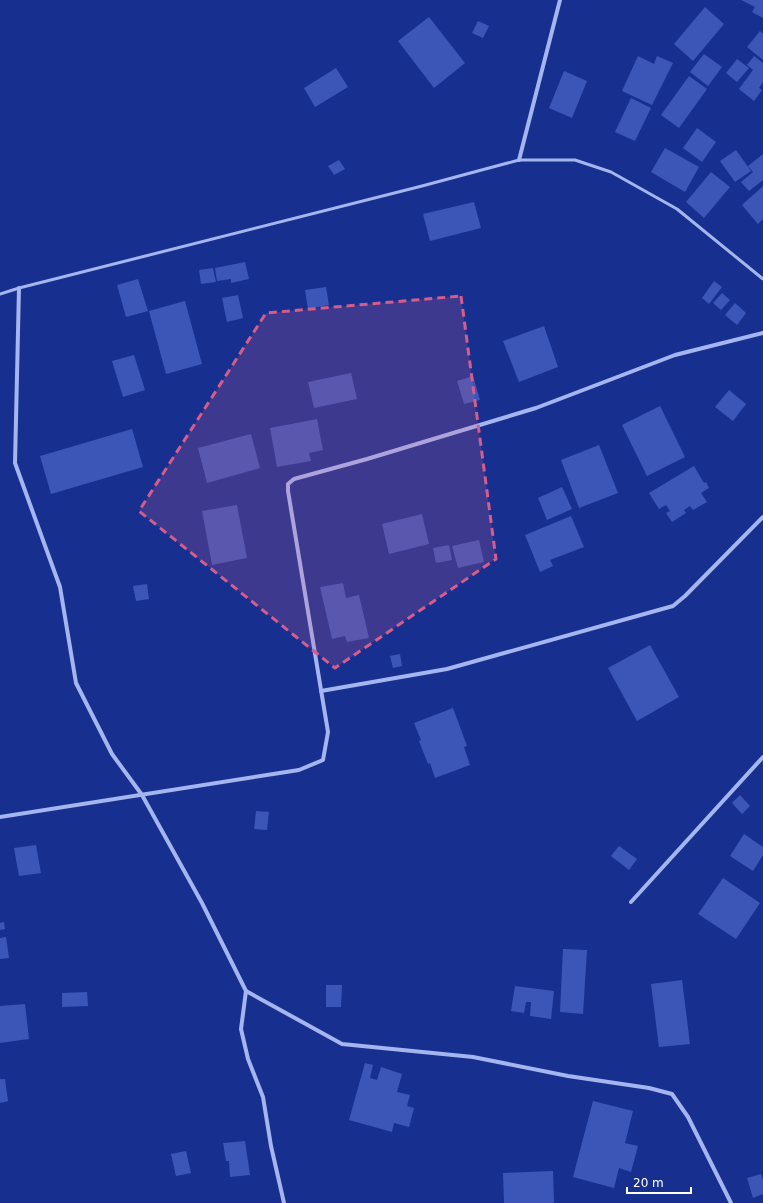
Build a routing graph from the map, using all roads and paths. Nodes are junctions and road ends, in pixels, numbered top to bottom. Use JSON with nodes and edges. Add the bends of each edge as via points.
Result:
{"nodes":[{"id":1,"x":560,"y":0,"type":"edge"},
{"id":2,"x":519,"y":160,"type":"junction"},
{"id":3,"x":763,"y":279,"type":"edge"},
{"id":4,"x":19,"y":288,"type":"junction"},
{"id":5,"x":0,"y":294,"type":"edge"},
{"id":6,"x":763,"y":333,"type":"edge"},
{"id":7,"x":763,"y":517,"type":"edge"},
{"id":8,"x":321,"y":691,"type":"junction"},
{"id":9,"x":763,"y":757,"type":"edge"},
{"id":10,"x":142,"y":795,"type":"junction"},
{"id":11,"x":0,"y":817,"type":"edge"},
{"id":12,"x":632,"y":902,"type":"dead end"},
{"id":13,"x":246,"y":991,"type":"junction"},
{"id":14,"x":284,"y":1203,"type":"edge"},
{"id":15,"x":731,"y":1203,"type":"edge"}],
"edges":[{"from":1,"to":2,"type":"street"},
{"from":2,"to":3,"type":"lane","via":[[576,160],[611,172],[677,209]]},
{"from":2,"to":4,"type":"lane"},
{"from":4,"to":5,"type":"lane"},
{"from":4,"to":10,"type":"street","via":[[15,463],[60,587],[76,683],[112,754]]},
{"from":6,"to":8,"type":"street","via":[[675,355],[536,408],[294,479],[288,484],[288,491]]},
{"from":7,"to":8,"type":"street","via":[[673,606],[447,669]]},
{"from":8,"to":10,"type":"street","via":[[328,732],[323,760],[298,770]]},
{"from":9,"to":12,"type":"street"},
{"from":10,"to":11,"type":"street"},
{"from":10,"to":13,"type":"street","via":[[202,903]]},
{"from":13,"to":14,"type":"street","via":[[241,1029],[248,1059],[262,1097]]},
{"from":13,"to":15,"type":"street","via":[[342,1044],[473,1057],[672,1094],[688,1117]]}]}
